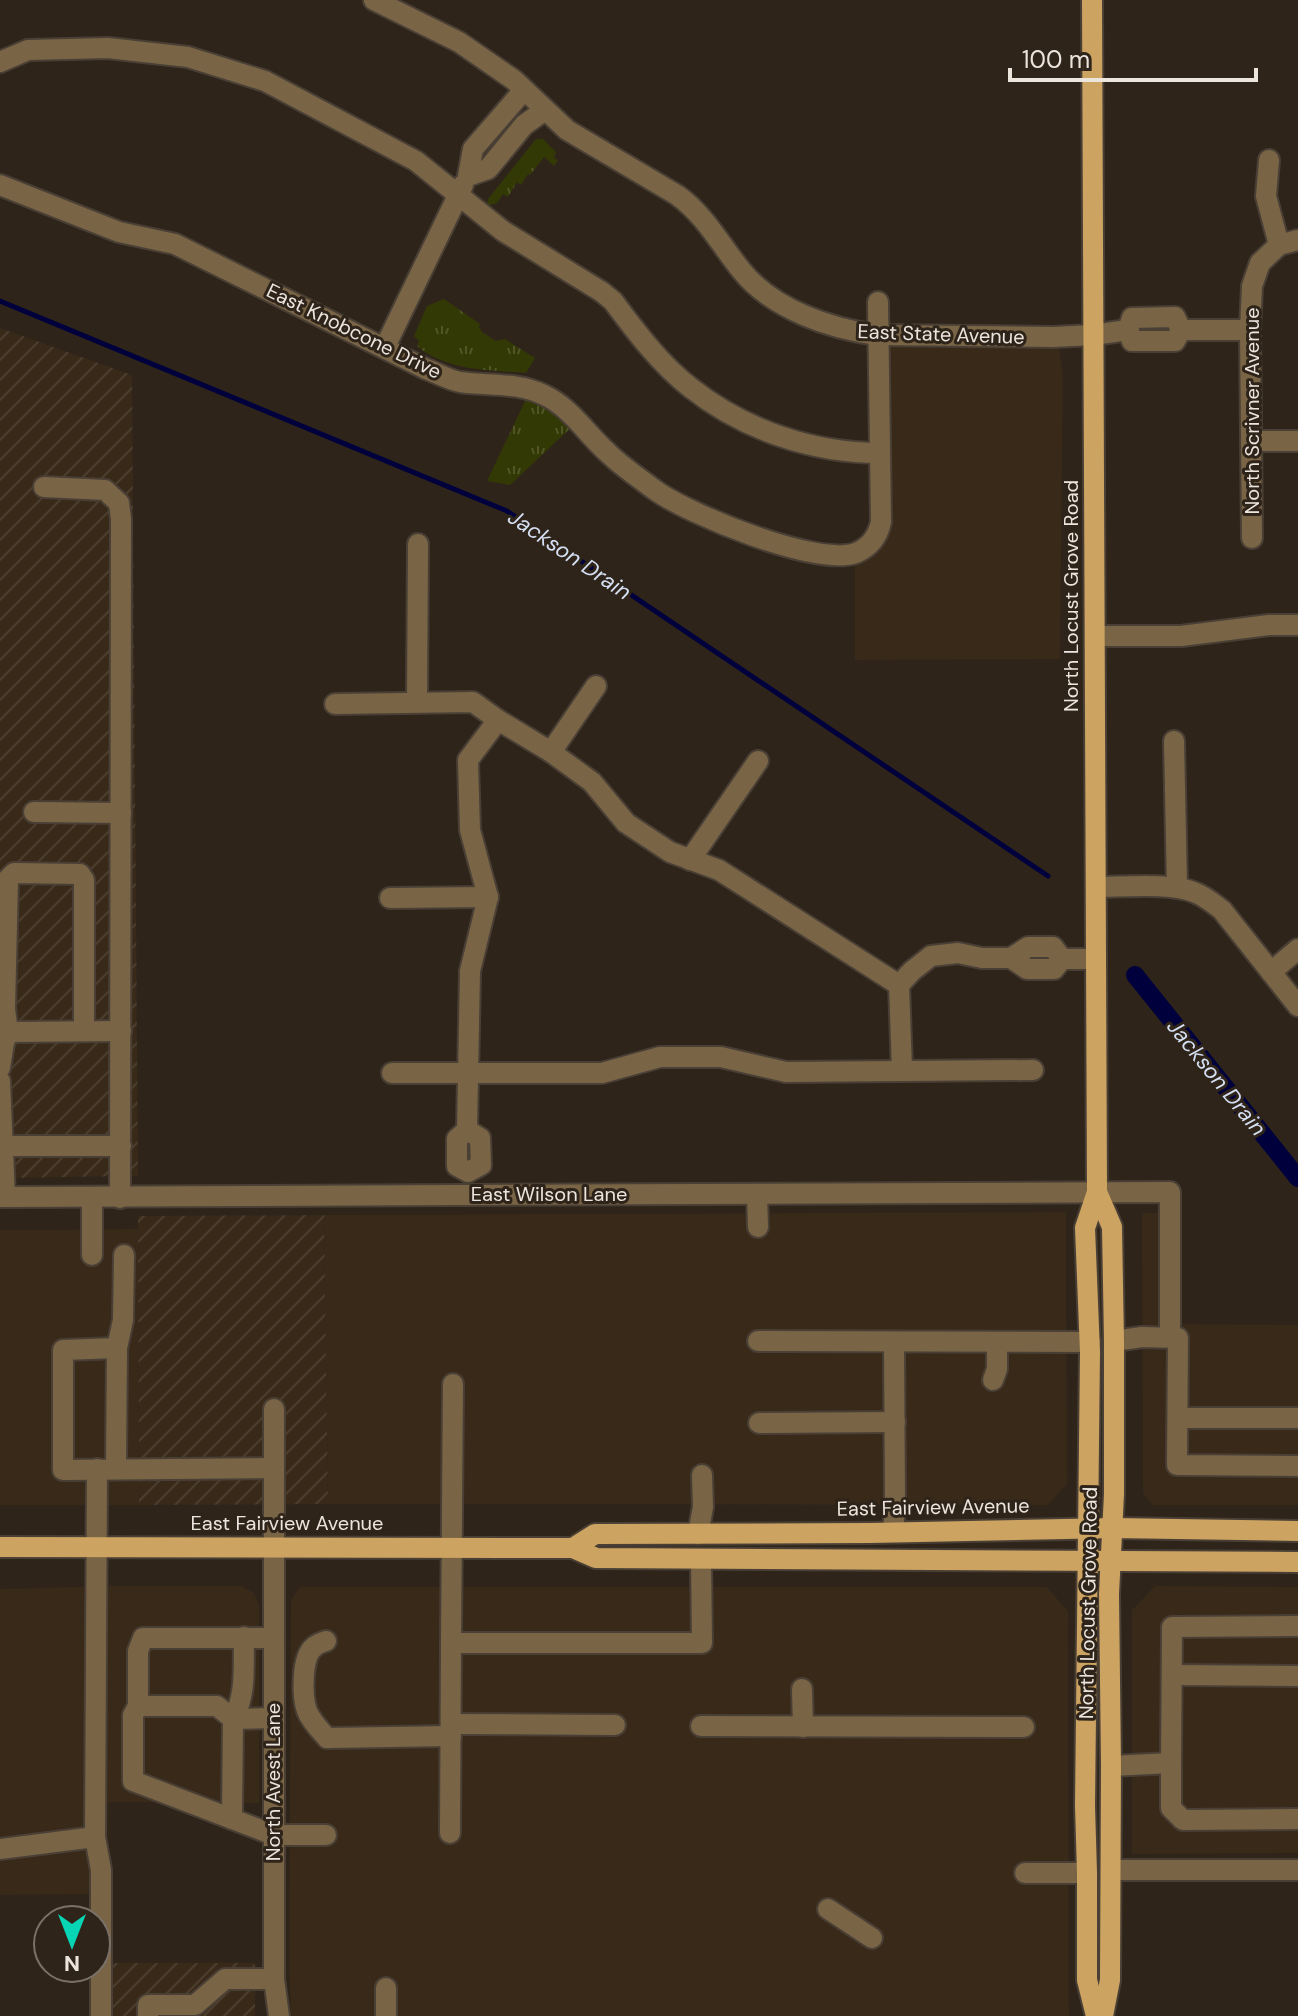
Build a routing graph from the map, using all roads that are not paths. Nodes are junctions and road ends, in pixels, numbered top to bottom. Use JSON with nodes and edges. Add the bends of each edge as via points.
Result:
{"nodes":[{"id":1,"x":374,"y":0,"type":"edge"},
{"id":2,"x":1092,"y":0,"type":"edge"},
{"id":3,"x":0,"y":62,"type":"edge"},
{"id":4,"x":524,"y":90,"type":"junction"},
{"id":5,"x":545,"y":110,"type":"junction"},
{"id":6,"x":1269,"y":160,"type":"dead end"},
{"id":7,"x":0,"y":185,"type":"edge"},
{"id":8,"x":463,"y":186,"type":"junction"},
{"id":9,"x":1289,"y":242,"type":"edge"},
{"id":10,"x":878,"y":302,"type":"dead end"},
{"id":11,"x":1250,"y":330,"type":"junction"},
{"id":12,"x":878,"y":335,"type":"junction"},
{"id":13,"x":1093,"y":335,"type":"junction"},
{"id":14,"x":385,"y":347,"type":"junction"},
{"id":15,"x":1251,"y":441,"type":"junction"},
{"id":16,"x":1298,"y":441,"type":"edge"},
{"id":17,"x":880,"y":453,"type":"junction"},
{"id":18,"x":44,"y":487,"type":"dead end"},
{"id":19,"x":1252,"y":538,"type":"dead end"},
{"id":20,"x":418,"y":544,"type":"dead end"},
{"id":21,"x":1298,"y":625,"type":"edge"},
{"id":22,"x":1095,"y":636,"type":"junction"},
{"id":23,"x":596,"y":686,"type":"dead end"},
{"id":24,"x":417,"y":702,"type":"junction"},
{"id":25,"x":335,"y":704,"type":"dead end"},
{"id":26,"x":498,"y":720,"type":"junction"},
{"id":27,"x":1174,"y":741,"type":"dead end"},
{"id":28,"x":551,"y":752,"type":"junction"},
{"id":29,"x":758,"y":761,"type":"dead end"},
{"id":30,"x":34,"y":812,"type":"dead end"},
{"id":31,"x":121,"y":813,"type":"junction"},
{"id":32,"x":690,"y":860,"type":"junction"},
{"id":33,"x":1096,"y":887,"type":"junction"},
{"id":34,"x":1177,"y":887,"type":"junction"},
{"id":35,"x":488,"y":897,"type":"junction"},
{"id":36,"x":390,"y":898,"type":"dead end"},
{"id":37,"x":1298,"y":949,"type":"edge"},
{"id":38,"x":1096,"y":959,"type":"junction"},
{"id":39,"x":1271,"y":972,"type":"junction"},
{"id":40,"x":899,"y":985,"type":"junction"},
{"id":41,"x":1298,"y":1006,"type":"edge"},
{"id":42,"x":84,"y":1031,"type":"junction"},
{"id":43,"x":121,"y":1031,"type":"junction"},
{"id":44,"x":8,"y":1032,"type":"junction"},
{"id":45,"x":0,"y":1068,"type":"edge"},
{"id":46,"x":902,"y":1070,"type":"junction"},
{"id":47,"x":1033,"y":1070,"type":"dead end"},
{"id":48,"x":392,"y":1073,"type":"dead end"},
{"id":49,"x":468,"y":1074,"type":"junction"},
{"id":50,"x":0,"y":1081,"type":"edge"},
{"id":51,"x":3,"y":1146,"type":"junction"},
{"id":52,"x":121,"y":1146,"type":"junction"},
{"id":53,"x":1097,"y":1192,"type":"junction"},
{"id":54,"x":757,"y":1194,"type":"junction"},
{"id":55,"x":469,"y":1195,"type":"junction"},
{"id":56,"x":2,"y":1197,"type":"edge"},
{"id":57,"x":92,"y":1198,"type":"junction"},
{"id":58,"x":120,"y":1198,"type":"junction"},
{"id":59,"x":758,"y":1227,"type":"dead end"},
{"id":60,"x":92,"y":1255,"type":"dead end"},
{"id":61,"x":124,"y":1255,"type":"dead end"},
{"id":62,"x":1170,"y":1337,"type":"junction"},
{"id":63,"x":758,"y":1341,"type":"dead end"},
{"id":64,"x":1114,"y":1341,"type":"junction"},
{"id":65,"x":894,"y":1342,"type":"junction"},
{"id":66,"x":997,"y":1342,"type":"junction"},
{"id":67,"x":1090,"y":1342,"type":"junction"},
{"id":68,"x":117,"y":1348,"type":"junction"},
{"id":69,"x":993,"y":1380,"type":"dead end"},
{"id":70,"x":453,"y":1384,"type":"dead end"},
{"id":71,"x":274,"y":1409,"type":"dead end"},
{"id":72,"x":1178,"y":1418,"type":"junction"},
{"id":73,"x":1298,"y":1418,"type":"edge"},
{"id":74,"x":895,"y":1422,"type":"junction"},
{"id":75,"x":759,"y":1423,"type":"dead end"},
{"id":76,"x":1298,"y":1466,"type":"edge"},
{"id":77,"x":274,"y":1468,"type":"junction"},
{"id":78,"x":106,"y":1469,"type":"junction"},
{"id":79,"x":702,"y":1475,"type":"dead end"},
{"id":80,"x":1113,"y":1528,"type":"junction"},
{"id":81,"x":1090,"y":1529,"type":"junction"},
{"id":82,"x":1298,"y":1531,"type":"edge"},
{"id":83,"x":893,"y":1532,"type":"junction"},
{"id":84,"x":698,"y":1534,"type":"junction"},
{"id":85,"x":0,"y":1547,"type":"edge"},
{"id":86,"x":97,"y":1547,"type":"junction"},
{"id":87,"x":274,"y":1547,"type":"junction"},
{"id":88,"x":451,"y":1547,"type":"junction"},
{"id":89,"x":582,"y":1552,"type":"junction"},
{"id":90,"x":701,"y":1559,"type":"junction"},
{"id":91,"x":1087,"y":1560,"type":"junction"},
{"id":92,"x":1111,"y":1560,"type":"junction"},
{"id":93,"x":1298,"y":1562,"type":"edge"},
{"id":94,"x":1298,"y":1626,"type":"edge"},
{"id":95,"x":244,"y":1637,"type":"junction"},
{"id":96,"x":273,"y":1638,"type":"junction"},
{"id":97,"x":326,"y":1641,"type":"dead end"},
{"id":98,"x":451,"y":1643,"type":"junction"},
{"id":99,"x":1172,"y":1675,"type":"junction"},
{"id":100,"x":1298,"y":1676,"type":"edge"},
{"id":101,"x":802,"y":1689,"type":"dead end"},
{"id":102,"x":138,"y":1706,"type":"junction"},
{"id":103,"x":274,"y":1718,"type":"junction"},
{"id":104,"x":233,"y":1719,"type":"junction"},
{"id":105,"x":615,"y":1725,"type":"dead end"},
{"id":106,"x":701,"y":1726,"type":"dead end"},
{"id":107,"x":803,"y":1727,"type":"junction"},
{"id":108,"x":1024,"y":1727,"type":"dead end"},
{"id":109,"x":451,"y":1730,"type":"junction"},
{"id":110,"x":1086,"y":1762,"type":"junction"},
{"id":111,"x":1171,"y":1763,"type":"junction"},
{"id":112,"x":1111,"y":1766,"type":"junction"},
{"id":113,"x":232,"y":1819,"type":"junction"},
{"id":114,"x":1298,"y":1819,"type":"edge"},
{"id":115,"x":450,"y":1833,"type":"dead end"},
{"id":116,"x":274,"y":1835,"type":"junction"},
{"id":117,"x":326,"y":1835,"type":"dead end"},
{"id":118,"x":95,"y":1837,"type":"junction"},
{"id":119,"x":0,"y":1849,"type":"edge"},
{"id":120,"x":1111,"y":1870,"type":"junction"},
{"id":121,"x":1298,"y":1870,"type":"edge"},
{"id":122,"x":1025,"y":1873,"type":"dead end"},
{"id":123,"x":1087,"y":1873,"type":"junction"},
{"id":124,"x":828,"y":1909,"type":"dead end"},
{"id":125,"x":872,"y":1938,"type":"dead end"},
{"id":126,"x":274,"y":1979,"type":"junction"},
{"id":127,"x":1087,"y":1980,"type":"junction"},
{"id":128,"x":386,"y":1988,"type":"dead end"},
{"id":129,"x":195,"y":2011,"type":"edge"},
{"id":130,"x":101,"y":2016,"type":"edge"},
{"id":131,"x":148,"y":2016,"type":"edge"},
{"id":132,"x":279,"y":2016,"type":"edge"},
{"id":133,"x":386,"y":2016,"type":"edge"},
{"id":134,"x":1096,"y":2016,"type":"edge"},
{"id":135,"x":1103,"y":2016,"type":"edge"}],
"edges":[{"from":1,"to":4,"type":"street","name":"East State Avenue","via":[[459,42]]},
{"from":2,"to":13,"type":"main road","name":"North Locust Grove Road"},
{"from":3,"to":8,"type":"street","via":[[28,50],[108,48],[188,57],[265,81]]},
{"from":4,"to":5,"type":"street","name":"East State Avenue"},
{"from":4,"to":8,"type":"street","via":[[473,149]]},
{"from":5,"to":8,"type":"street","via":[[524,125],[488,169]]},
{"from":5,"to":12,"type":"street","name":"East State Avenue","via":[[567,130],[693,207],[764,292],[827,325]]},
{"from":6,"to":9,"type":"street","via":[[1266,196]]},
{"from":7,"to":14,"type":"street","name":"East Knobcone Drive","via":[[119,232],[175,244]]},
{"from":8,"to":14,"type":"street"},
{"from":8,"to":17,"type":"street","via":[[503,231],[613,301],[670,369],[720,408],[783,438]]},
{"from":9,"to":11,"type":"street","name":"North Scrivner Avenue","via":[[1260,263],[1252,286]]},
{"from":10,"to":12,"type":"street"},
{"from":11,"to":13,"type":"street","name":"East State Avenue","via":[[1181,330],[1175,317],[1132,318],[1128,330]]},
{"from":11,"to":15,"type":"street","name":"North Scrivner Avenue"},
{"from":12,"to":13,"type":"street","name":"East State Avenue"},
{"from":12,"to":17,"type":"street"},
{"from":13,"to":22,"type":"main road","name":"North Locust Grove Road"},
{"from":14,"to":17,"type":"street","name":"East Knobcone Drive","via":[[458,381],[525,387],[545,395],[657,492],[716,523],[828,555],[856,553],[875,540],[881,522]]},
{"from":15,"to":16,"type":"street"},
{"from":15,"to":19,"type":"street","name":"North Scrivner Avenue"},
{"from":18,"to":31,"type":"street","via":[[105,490],[119,503]]},
{"from":20,"to":24,"type":"street"},
{"from":21,"to":22,"type":"street","via":[[1181,636]]},
{"from":22,"to":33,"type":"main road","name":"North Locust Grove Road"},
{"from":23,"to":28,"type":"street"},
{"from":24,"to":25,"type":"street"},
{"from":24,"to":26,"type":"street","via":[[473,702]]},
{"from":26,"to":28,"type":"street"},
{"from":26,"to":35,"type":"street","via":[[468,760],[470,830]]},
{"from":27,"to":34,"type":"street"},
{"from":28,"to":32,"type":"street","via":[[592,782],[626,823]]},
{"from":29,"to":32,"type":"street"},
{"from":30,"to":31,"type":"street"},
{"from":31,"to":43,"type":"street"},
{"from":32,"to":40,"type":"street","via":[[719,870]]},
{"from":33,"to":34,"type":"street"},
{"from":33,"to":38,"type":"main road","name":"North Locust Grove Road"},
{"from":34,"to":39,"type":"street","via":[[1194,891],[1222,910]]},
{"from":35,"to":36,"type":"street"},
{"from":35,"to":49,"type":"street","via":[[470,971]]},
{"from":37,"to":39,"type":"street"},
{"from":38,"to":40,"type":"street","via":[[1062,959],[1054,969],[1027,969],[1011,958],[931,956]]},
{"from":38,"to":53,"type":"main road","name":"North Locust Grove Road"},
{"from":39,"to":41,"type":"street"},
{"from":40,"to":46,"type":"street"},
{"from":42,"to":43,"type":"street"},
{"from":42,"to":44,"type":"street"},
{"from":42,"to":44,"type":"street","via":[[84,880],[80,874],[14,873],[8,879]]},
{"from":43,"to":52,"type":"street"},
{"from":44,"to":45,"type":"street"},
{"from":46,"to":47,"type":"street"},
{"from":46,"to":49,"type":"street","via":[[786,1072],[721,1057],[660,1057],[602,1073]]},
{"from":48,"to":49,"type":"street"},
{"from":49,"to":55,"type":"street","via":[[467,1130],[480,1138],[481,1165],[468,1172]]},
{"from":50,"to":51,"type":"street"},
{"from":51,"to":52,"type":"street"},
{"from":51,"to":56,"type":"street"},
{"from":52,"to":58,"type":"street"},
{"from":53,"to":54,"type":"street","name":"East Wilson Lane"},
{"from":53,"to":62,"type":"street","name":"East Wilson Lane","via":[[1170,1192]]},
{"from":53,"to":64,"type":"main road","name":"North Locust Grove Road","via":[[1112,1227]]},
{"from":53,"to":67,"type":"main road","name":"North Locust Grove Road","via":[[1085,1228]]},
{"from":54,"to":55,"type":"street","name":"East Wilson Lane"},
{"from":54,"to":59,"type":"street"},
{"from":55,"to":58,"type":"street","name":"East Wilson Lane"},
{"from":56,"to":57,"type":"street","name":"East Wilson Lane"},
{"from":57,"to":58,"type":"street","name":"East Wilson Lane"},
{"from":57,"to":60,"type":"street"},
{"from":61,"to":68,"type":"street"},
{"from":62,"to":64,"type":"street"},
{"from":62,"to":72,"type":"street","via":[[1178,1338]]},
{"from":63,"to":65,"type":"street"},
{"from":64,"to":80,"type":"main road","name":"North Locust Grove Road"},
{"from":65,"to":66,"type":"street"},
{"from":65,"to":74,"type":"street"},
{"from":66,"to":67,"type":"street"},
{"from":66,"to":69,"type":"street"},
{"from":67,"to":81,"type":"main road","name":"North Locust Grove Road"},
{"from":68,"to":78,"type":"street"},
{"from":68,"to":78,"type":"street","via":[[63,1350],[63,1470]]},
{"from":70,"to":88,"type":"street"},
{"from":71,"to":77,"type":"street","name":"North Avest Lane"},
{"from":72,"to":73,"type":"street"},
{"from":72,"to":76,"type":"street","via":[[1177,1465]]},
{"from":74,"to":75,"type":"street"},
{"from":74,"to":83,"type":"street"},
{"from":77,"to":78,"type":"street"},
{"from":77,"to":87,"type":"street","name":"North Avest Lane"},
{"from":78,"to":86,"type":"street"},
{"from":79,"to":84,"type":"street"},
{"from":80,"to":81,"type":"main road","name":"East Fairview Avenue"},
{"from":80,"to":82,"type":"main road","name":"East Fairview Avenue"},
{"from":80,"to":92,"type":"main road","name":"North Locust Grove Road"},
{"from":81,"to":83,"type":"main road","name":"East Fairview Avenue"},
{"from":81,"to":91,"type":"main road","name":"North Locust Grove Road"},
{"from":83,"to":84,"type":"main road","name":"East Fairview Avenue"},
{"from":84,"to":89,"type":"main road","name":"East Fairview Avenue","via":[[595,1534]]},
{"from":85,"to":86,"type":"main road","name":"East Fairview Avenue"},
{"from":86,"to":87,"type":"main road","name":"East Fairview Avenue"},
{"from":86,"to":118,"type":"street"},
{"from":87,"to":88,"type":"main road","name":"East Fairview Avenue"},
{"from":87,"to":96,"type":"street","name":"North Avest Lane"},
{"from":88,"to":89,"type":"main road","name":"East Fairview Avenue"},
{"from":88,"to":98,"type":"street"},
{"from":89,"to":90,"type":"main road","name":"East Fairview Avenue","via":[[596,1558]]},
{"from":90,"to":91,"type":"main road","name":"East Fairview Avenue"},
{"from":90,"to":98,"type":"street","via":[[702,1643]]},
{"from":91,"to":92,"type":"main road","name":"East Fairview Avenue"},
{"from":91,"to":110,"type":"main road","name":"North Locust Grove Road"},
{"from":92,"to":93,"type":"main road","name":"East Fairview Avenue"},
{"from":92,"to":112,"type":"main road","name":"North Locust Grove Road"},
{"from":94,"to":99,"type":"street","via":[[1172,1627]]},
{"from":95,"to":96,"type":"street"},
{"from":95,"to":102,"type":"street","via":[[143,1638],[138,1651]]},
{"from":95,"to":104,"type":"street","via":[[243,1690]]},
{"from":96,"to":103,"type":"street","name":"North Avest Lane"},
{"from":97,"to":109,"type":"street","via":[[309,1653],[304,1693],[305,1707],[327,1738]]},
{"from":98,"to":109,"type":"street"},
{"from":99,"to":100,"type":"street"},
{"from":99,"to":111,"type":"street"},
{"from":101,"to":107,"type":"street"},
{"from":102,"to":104,"type":"street","via":[[217,1706]]},
{"from":102,"to":113,"type":"street","via":[[133,1715],[133,1781]]},
{"from":103,"to":104,"type":"street"},
{"from":103,"to":116,"type":"street","name":"North Avest Lane"},
{"from":104,"to":113,"type":"street"},
{"from":105,"to":109,"type":"street"},
{"from":106,"to":107,"type":"street"},
{"from":107,"to":108,"type":"street"},
{"from":109,"to":115,"type":"street"},
{"from":110,"to":120,"type":"main road","via":[[1098,1789],[1099,1857]]},
{"from":110,"to":123,"type":"main road","name":"North Locust Grove Road"},
{"from":111,"to":112,"type":"street"},
{"from":111,"to":114,"type":"street","via":[[1171,1808],[1183,1820]]},
{"from":112,"to":120,"type":"main road","name":"North Locust Grove Road"},
{"from":113,"to":116,"type":"street"},
{"from":116,"to":117,"type":"street"},
{"from":116,"to":126,"type":"street","name":"North Avest Lane"},
{"from":118,"to":119,"type":"street"},
{"from":118,"to":130,"type":"street","via":[[101,1870]]},
{"from":120,"to":121,"type":"street"},
{"from":120,"to":127,"type":"main road","via":[[1100,1895],[1100,1970]]},
{"from":120,"to":135,"type":"main road","name":"North Locust Grove Road","via":[[1110,1980]]},
{"from":122,"to":123,"type":"street"},
{"from":123,"to":127,"type":"main road","name":"North Locust Grove Road"},
{"from":124,"to":125,"type":"street"},
{"from":126,"to":129,"type":"street","via":[[225,1979]]},
{"from":126,"to":132,"type":"street","name":"North Avest Lane"},
{"from":127,"to":134,"type":"main road","name":"North Locust Grove Road"},
{"from":128,"to":133,"type":"street"},
{"from":129,"to":131,"type":"street","via":[[148,2005]]}]}
